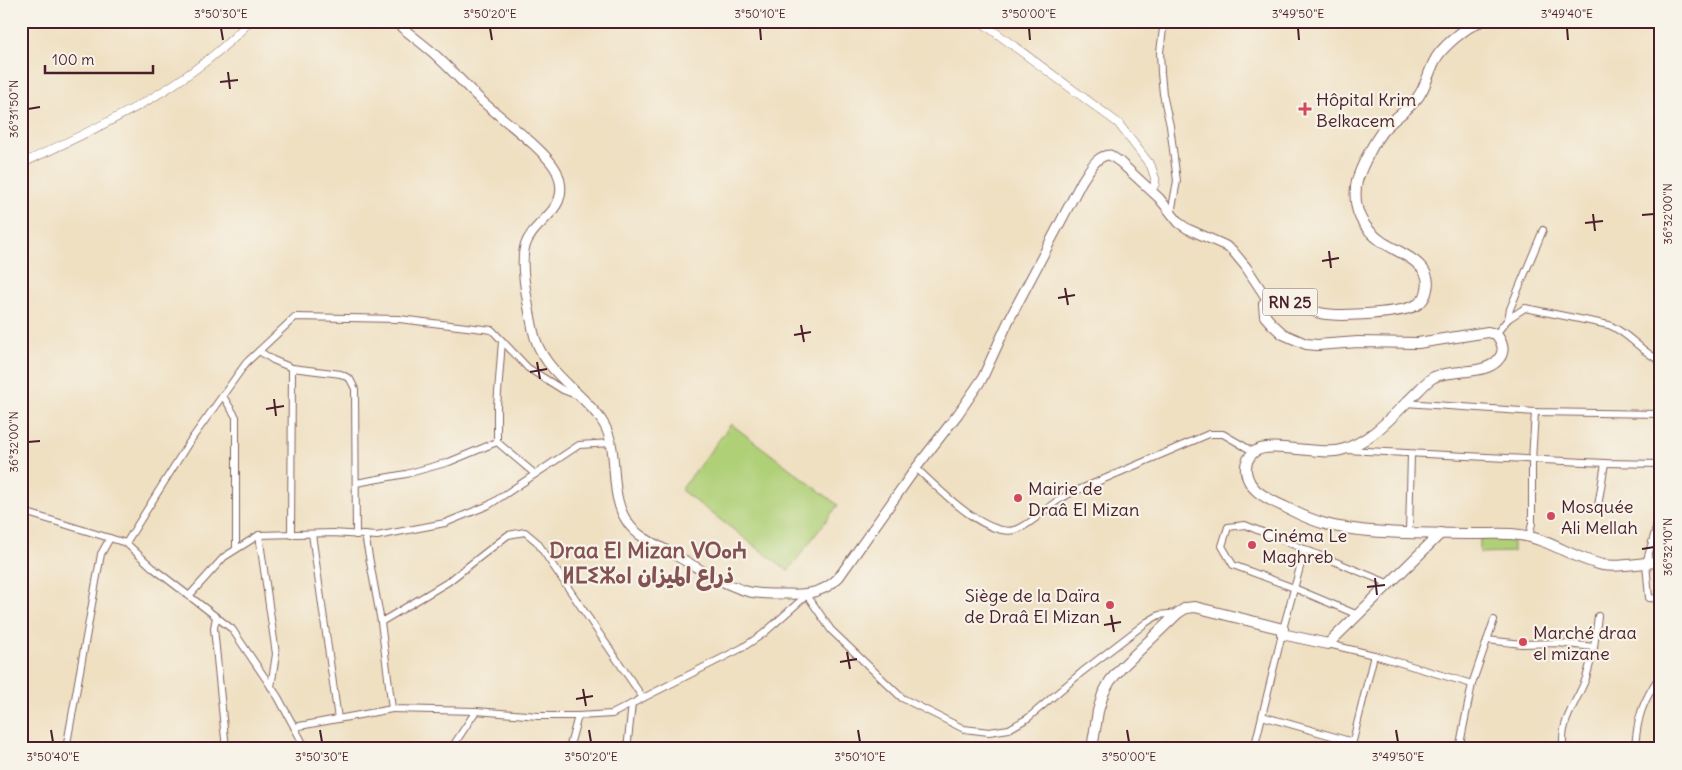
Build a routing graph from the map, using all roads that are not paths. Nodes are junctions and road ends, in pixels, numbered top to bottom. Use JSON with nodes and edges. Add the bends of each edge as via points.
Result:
{"nodes":[{"id":1,"x":250,"y":21,"type":"edge"},
{"id":2,"x":394,"y":21,"type":"edge"},
{"id":3,"x":980,"y":21,"type":"edge"},
{"id":4,"x":1164,"y":21,"type":"edge"},
{"id":5,"x":1481,"y":21,"type":"edge"},
{"id":6,"x":21,"y":164,"type":"edge"},
{"id":7,"x":1151,"y":191,"type":"junction"},
{"id":8,"x":1171,"y":213,"type":"junction"},
{"id":9,"x":1543,"y":230,"type":"dead end"},
{"id":10,"x":1266,"y":299,"type":"junction"},
{"id":11,"x":1508,"y":319,"type":"junction"},
{"id":12,"x":1496,"y":334,"type":"junction"},
{"id":13,"x":502,"y":341,"type":"junction"},
{"id":14,"x":259,"y":351,"type":"junction"},
{"id":15,"x":1661,"y":361,"type":"edge"},
{"id":16,"x":292,"y":368,"type":"junction"},
{"id":17,"x":578,"y":395,"type":"junction"},
{"id":18,"x":223,"y":396,"type":"junction"},
{"id":19,"x":1405,"y":403,"type":"junction"},
{"id":20,"x":1535,"y":412,"type":"junction"},
{"id":21,"x":1661,"y":414,"type":"edge"},
{"id":22,"x":497,"y":442,"type":"junction"},
{"id":23,"x":611,"y":443,"type":"junction"},
{"id":24,"x":1342,"y":450,"type":"junction"},
{"id":25,"x":1254,"y":452,"type":"junction"},
{"id":26,"x":1411,"y":454,"type":"junction"},
{"id":27,"x":1532,"y":460,"type":"junction"},
{"id":28,"x":1606,"y":463,"type":"junction"},
{"id":29,"x":1661,"y":464,"type":"edge"},
{"id":30,"x":916,"y":468,"type":"junction"},
{"id":31,"x":535,"y":474,"type":"junction"},
{"id":32,"x":356,"y":483,"type":"junction"},
{"id":33,"x":1598,"y":506,"type":"dead end"},
{"id":34,"x":21,"y":511,"type":"edge"},
{"id":35,"x":1661,"y":511,"type":"edge"},
{"id":36,"x":1409,"y":532,"type":"junction"},
{"id":37,"x":1440,"y":533,"type":"junction"},
{"id":38,"x":312,"y":534,"type":"junction"},
{"id":39,"x":291,"y":535,"type":"junction"},
{"id":40,"x":356,"y":535,"type":"junction"},
{"id":41,"x":365,"y":535,"type":"junction"},
{"id":42,"x":259,"y":536,"type":"junction"},
{"id":43,"x":1529,"y":537,"type":"junction"},
{"id":44,"x":110,"y":538,"type":"junction"},
{"id":45,"x":126,"y":543,"type":"junction"},
{"id":46,"x":236,"y":549,"type":"junction"},
{"id":47,"x":1305,"y":549,"type":"junction"},
{"id":48,"x":1646,"y":562,"type":"junction"},
{"id":49,"x":1661,"y":562,"type":"edge"},
{"id":50,"x":1390,"y":584,"type":"junction"},
{"id":51,"x":1294,"y":588,"type":"junction"},
{"id":52,"x":806,"y":594,"type":"junction"},
{"id":53,"x":189,"y":596,"type":"junction"},
{"id":54,"x":1661,"y":599,"type":"edge"},
{"id":55,"x":1178,"y":613,"type":"junction"},
{"id":56,"x":1358,"y":615,"type":"junction"},
{"id":57,"x":1598,"y":616,"type":"dead end"},
{"id":58,"x":216,"y":617,"type":"junction"},
{"id":59,"x":1494,"y":620,"type":"dead end"},
{"id":60,"x":381,"y":622,"type":"junction"},
{"id":61,"x":1283,"y":632,"type":"junction"},
{"id":62,"x":1487,"y":640,"type":"junction"},
{"id":63,"x":1328,"y":644,"type":"junction"},
{"id":64,"x":1594,"y":647,"type":"junction"},
{"id":65,"x":1374,"y":655,"type":"junction"},
{"id":66,"x":1661,"y":674,"type":"edge"},
{"id":67,"x":1472,"y":684,"type":"junction"},
{"id":68,"x":271,"y":687,"type":"junction"},
{"id":69,"x":644,"y":698,"type":"junction"},
{"id":70,"x":632,"y":704,"type":"junction"},
{"id":71,"x":392,"y":709,"type":"junction"},
{"id":72,"x":476,"y":710,"type":"junction"},
{"id":73,"x":578,"y":716,"type":"junction"},
{"id":74,"x":1262,"y":716,"type":"junction"},
{"id":75,"x":338,"y":719,"type":"junction"},
{"id":76,"x":294,"y":727,"type":"junction"},
{"id":77,"x":1352,"y":746,"type":"edge"},
{"id":78,"x":66,"y":749,"type":"edge"},
{"id":79,"x":226,"y":749,"type":"edge"},
{"id":80,"x":306,"y":749,"type":"edge"},
{"id":81,"x":451,"y":749,"type":"edge"},
{"id":82,"x":569,"y":749,"type":"edge"},
{"id":83,"x":626,"y":749,"type":"edge"},
{"id":84,"x":1092,"y":749,"type":"edge"},
{"id":85,"x":1254,"y":749,"type":"edge"},
{"id":86,"x":1459,"y":749,"type":"edge"},
{"id":87,"x":1564,"y":749,"type":"edge"},
{"id":88,"x":1636,"y":749,"type":"edge"}],
"edges":[{"from":1,"to":6,"type":"street","via":[[232,41],[195,71],[155,97]]},
{"from":2,"to":17,"type":"main road","via":[[432,52],[554,166],[560,188],[559,198],[554,210],[529,237],[523,259],[524,275],[533,333],[543,358]]},
{"from":3,"to":7,"type":"street","via":[[1118,123],[1151,166],[1155,184]]},
{"from":4,"to":8,"type":"street","via":[[1161,73],[1177,181]]},
{"from":5,"to":10,"type":"main road","number":"RN 25","via":[[1443,49],[1419,95],[1378,136],[1357,181],[1357,209],[1363,224],[1382,242],[1416,262],[1425,272],[1426,297],[1406,310],[1368,314],[1322,314],[1277,297]]},
{"from":7,"to":8,"type":"main road"},
{"from":7,"to":30,"type":"main road","via":[[1115,157],[1106,155],[1096,162],[1082,181],[982,379]]},
{"from":8,"to":10,"type":"main road","via":[[1188,230],[1232,250]]},
{"from":9,"to":11,"type":"street"},
{"from":10,"to":12,"type":"main road","number":"RN 25","via":[[1265,316],[1272,324],[1283,334],[1317,346],[1358,342],[1418,343],[1488,332]]},
{"from":11,"to":12,"type":"street"},
{"from":11,"to":15,"type":"street","via":[[1525,308],[1609,325],[1618,328]]},
{"from":12,"to":19,"type":"main road","via":[[1503,348],[1502,356],[1495,363],[1434,377]]},
{"from":13,"to":14,"type":"street","via":[[492,330],[399,319],[295,317]]},
{"from":13,"to":17,"type":"street","via":[[528,368],[563,390]]},
{"from":13,"to":22,"type":"street"},
{"from":14,"to":16,"type":"street"},
{"from":14,"to":18,"type":"street","via":[[246,363]]},
{"from":16,"to":32,"type":"street","via":[[350,378],[355,388]]},
{"from":16,"to":39,"type":"street"},
{"from":17,"to":23,"type":"main road","via":[[602,421]]},
{"from":18,"to":45,"type":"street","via":[[188,444]]},
{"from":18,"to":46,"type":"street","via":[[236,417]]},
{"from":19,"to":20,"type":"street"},
{"from":19,"to":24,"type":"main road","via":[[1371,435]]},
{"from":20,"to":21,"type":"street"},
{"from":20,"to":27,"type":"street"},
{"from":22,"to":31,"type":"street"},
{"from":22,"to":32,"type":"street","via":[[449,462]]},
{"from":23,"to":31,"type":"street","via":[[579,445]]},
{"from":23,"to":52,"type":"main road","via":[[618,501],[634,530],[720,580],[746,591]]},
{"from":24,"to":25,"type":"main road","via":[[1316,452],[1272,447]]},
{"from":24,"to":26,"type":"street"},
{"from":25,"to":30,"type":"street","via":[[1224,434],[1209,434],[1069,494],[1020,529],[1008,532],[991,527],[956,504]]},
{"from":25,"to":36,"type":"main road","via":[[1248,459],[1246,476],[1258,492],[1270,500],[1338,527]]},
{"from":26,"to":27,"type":"street"},
{"from":26,"to":36,"type":"street"},
{"from":27,"to":28,"type":"street"},
{"from":27,"to":43,"type":"street"},
{"from":28,"to":29,"type":"street"},
{"from":28,"to":33,"type":"street"},
{"from":30,"to":52,"type":"main road","via":[[839,577],[821,590]]},
{"from":31,"to":41,"type":"street","via":[[489,505],[445,523],[377,536]]},
{"from":32,"to":40,"type":"street"},
{"from":34,"to":44,"type":"street"},
{"from":35,"to":48,"type":"street"},
{"from":36,"to":37,"type":"main road"},
{"from":37,"to":43,"type":"main road"},
{"from":37,"to":50,"type":"main road"},
{"from":38,"to":39,"type":"street"},
{"from":38,"to":40,"type":"street"},
{"from":38,"to":75,"type":"street"},
{"from":39,"to":42,"type":"street"},
{"from":40,"to":41,"type":"street"},
{"from":41,"to":60,"type":"street"},
{"from":42,"to":46,"type":"street"},
{"from":42,"to":68,"type":"street","via":[[276,654]]},
{"from":43,"to":48,"type":"main road","via":[[1601,564]]},
{"from":44,"to":45,"type":"street"},
{"from":44,"to":78,"type":"street","via":[[101,554]]},
{"from":45,"to":53,"type":"street"},
{"from":46,"to":53,"type":"street","via":[[224,557]]},
{"from":47,"to":50,"type":"street"},
{"from":47,"to":51,"type":"street"},
{"from":47,"to":51,"type":"street","via":[[1245,525],[1228,527],[1224,537],[1222,546],[1233,565]]},
{"from":48,"to":49,"type":"main road"},
{"from":48,"to":54,"type":"street","via":[[1649,598]]},
{"from":50,"to":56,"type":"main road"},
{"from":51,"to":56,"type":"street"},
{"from":51,"to":61,"type":"street"},
{"from":52,"to":55,"type":"street","via":[[831,630],[902,698],[964,729],[989,732],[1010,730],[1147,622],[1159,615]]},
{"from":52,"to":69,"type":"street","via":[[763,634],[742,648]]},
{"from":53,"to":58,"type":"street"},
{"from":55,"to":61,"type":"main road","via":[[1195,607]]},
{"from":55,"to":84,"type":"main road","via":[[1110,681],[1098,711]]},
{"from":56,"to":63,"type":"main road"},
{"from":57,"to":64,"type":"street"},
{"from":58,"to":68,"type":"street","via":[[232,629]]},
{"from":58,"to":79,"type":"street","via":[[214,628]]},
{"from":59,"to":62,"type":"street"},
{"from":60,"to":69,"type":"street","via":[[448,582],[508,535],[525,532],[537,542]]},
{"from":60,"to":71,"type":"street"},
{"from":61,"to":63,"type":"main road"},
{"from":61,"to":74,"type":"street"},
{"from":62,"to":64,"type":"street"},
{"from":62,"to":67,"type":"street"},
{"from":63,"to":65,"type":"street"},
{"from":64,"to":87,"type":"street","via":[[1586,679],[1562,735]]},
{"from":65,"to":67,"type":"street"},
{"from":65,"to":77,"type":"street"},
{"from":66,"to":88,"type":"street","via":[[1639,717]]},
{"from":67,"to":86,"type":"street"},
{"from":68,"to":76,"type":"street"},
{"from":69,"to":70,"type":"street"},
{"from":70,"to":73,"type":"street","via":[[612,714]]},
{"from":70,"to":83,"type":"street"},
{"from":71,"to":72,"type":"street"},
{"from":71,"to":75,"type":"street"},
{"from":72,"to":73,"type":"street"},
{"from":72,"to":81,"type":"street"},
{"from":73,"to":82,"type":"street"},
{"from":74,"to":77,"type":"street"},
{"from":74,"to":85,"type":"street"},
{"from":75,"to":76,"type":"street"},
{"from":76,"to":80,"type":"street"}]}
